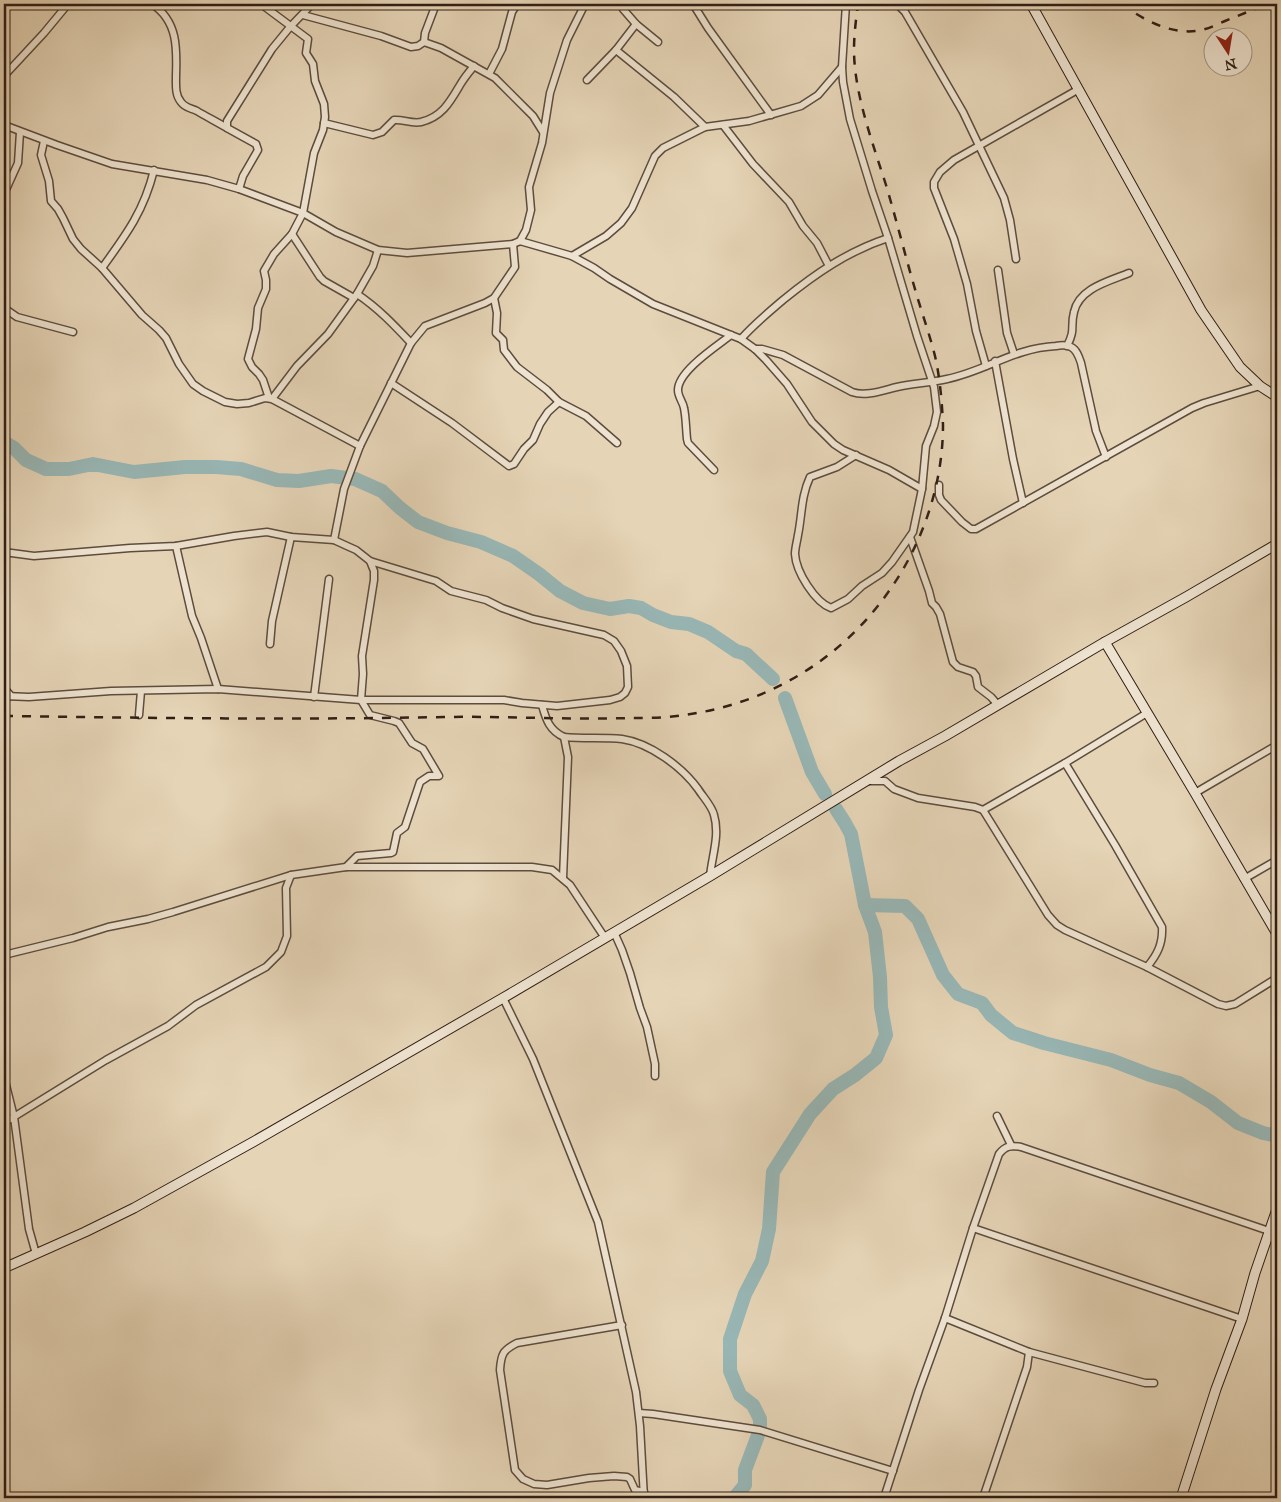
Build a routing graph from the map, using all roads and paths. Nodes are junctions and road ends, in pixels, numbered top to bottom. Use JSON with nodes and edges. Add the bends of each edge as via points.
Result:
{"nodes":[{"id":1,"x":7,"y":4,"type":"edge"},
{"id":2,"x":68,"y":4,"type":"edge"},
{"id":3,"x":152,"y":4,"type":"edge"},
{"id":4,"x":261,"y":4,"type":"edge"},
{"id":5,"x":312,"y":4,"type":"edge"},
{"id":6,"x":436,"y":4,"type":"edge"},
{"id":7,"x":517,"y":4,"type":"edge"},
{"id":8,"x":585,"y":4,"type":"edge"},
{"id":9,"x":693,"y":4,"type":"edge"},
{"id":10,"x":846,"y":4,"type":"edge"},
{"id":11,"x":898,"y":4,"type":"edge"},
{"id":12,"x":1031,"y":4,"type":"edge"},
{"id":13,"x":4,"y":7,"type":"edge"},
{"id":14,"x":623,"y":9,"type":"dead end"},
{"id":15,"x":303,"y":15,"type":"junction"},
{"id":16,"x":636,"y":24,"type":"junction"},
{"id":17,"x":290,"y":27,"type":"junction"},
{"id":18,"x":424,"y":42,"type":"junction"},
{"id":19,"x":658,"y":42,"type":"dead end"},
{"id":20,"x":616,"y":50,"type":"junction"},
{"id":21,"x":474,"y":66,"type":"junction"},
{"id":22,"x":842,"y":67,"type":"junction"},
{"id":23,"x":489,"y":74,"type":"junction"},
{"id":24,"x":4,"y":76,"type":"edge"},
{"id":25,"x":588,"y":80,"type":"dead end"},
{"id":26,"x":1080,"y":89,"type":"junction"},
{"id":27,"x":771,"y":115,"type":"junction"},
{"id":28,"x":324,"y":123,"type":"junction"},
{"id":29,"x":4,"y":125,"type":"edge"},
{"id":30,"x":723,"y":125,"type":"junction"},
{"id":31,"x":705,"y":127,"type":"junction"},
{"id":32,"x":227,"y":128,"type":"junction"},
{"id":33,"x":20,"y":132,"type":"junction"},
{"id":34,"x":543,"y":132,"type":"junction"},
{"id":35,"x":44,"y":141,"type":"junction"},
{"id":36,"x":980,"y":145,"type":"junction"},
{"id":37,"x":154,"y":170,"type":"junction"},
{"id":38,"x":239,"y":189,"type":"junction"},
{"id":39,"x":4,"y":194,"type":"edge"},
{"id":40,"x":303,"y":213,"type":"junction"},
{"id":41,"x":292,"y":234,"type":"junction"},
{"id":42,"x":888,"y":238,"type":"junction"},
{"id":43,"x":520,"y":241,"type":"junction"},
{"id":44,"x":513,"y":244,"type":"junction"},
{"id":45,"x":378,"y":250,"type":"junction"},
{"id":46,"x":572,"y":256,"type":"junction"},
{"id":47,"x":1016,"y":260,"type":"dead end"},
{"id":48,"x":829,"y":266,"type":"junction"},
{"id":49,"x":102,"y":268,"type":"junction"},
{"id":50,"x":998,"y":270,"type":"dead end"},
{"id":51,"x":1130,"y":274,"type":"dead end"},
{"id":52,"x":356,"y":296,"type":"junction"},
{"id":53,"x":494,"y":298,"type":"junction"},
{"id":54,"x":4,"y":308,"type":"edge"},
{"id":55,"x":73,"y":332,"type":"dead end"},
{"id":56,"x":731,"y":335,"type":"junction"},
{"id":57,"x":741,"y":339,"type":"junction"},
{"id":58,"x":410,"y":343,"type":"junction"},
{"id":59,"x":1067,"y":346,"type":"junction"},
{"id":60,"x":755,"y":349,"type":"junction"},
{"id":61,"x":1014,"y":354,"type":"junction"},
{"id":62,"x":995,"y":362,"type":"junction"},
{"id":63,"x":986,"y":366,"type":"junction"},
{"id":64,"x":932,"y":381,"type":"junction"},
{"id":65,"x":391,"y":383,"type":"junction"},
{"id":66,"x":1260,"y":386,"type":"junction"},
{"id":67,"x":1277,"y":397,"type":"edge"},
{"id":68,"x":271,"y":399,"type":"junction"},
{"id":69,"x":559,"y":402,"type":"junction"},
{"id":70,"x":617,"y":443,"type":"dead end"},
{"id":71,"x":360,"y":446,"type":"junction"},
{"id":72,"x":856,"y":455,"type":"junction"},
{"id":73,"x":1106,"y":457,"type":"junction"},
{"id":74,"x":714,"y":470,"type":"dead end"},
{"id":75,"x":939,"y":486,"type":"dead end"},
{"id":76,"x":922,"y":489,"type":"junction"},
{"id":77,"x":1022,"y":503,"type":"junction"},
{"id":78,"x":291,"y":537,"type":"junction"},
{"id":79,"x":910,"y":537,"type":"junction"},
{"id":80,"x":334,"y":540,"type":"junction"},
{"id":81,"x":1277,"y":544,"type":"edge"},
{"id":82,"x":176,"y":546,"type":"junction"},
{"id":83,"x":4,"y":552,"type":"edge"},
{"id":84,"x":370,"y":561,"type":"junction"},
{"id":85,"x":329,"y":579,"type":"dead end"},
{"id":86,"x":1105,"y":642,"type":"junction"},
{"id":87,"x":270,"y":644,"type":"dead end"},
{"id":88,"x":4,"y":688,"type":"edge"},
{"id":89,"x":218,"y":689,"type":"junction"},
{"id":90,"x":141,"y":690,"type":"junction"},
{"id":91,"x":4,"y":696,"type":"edge"},
{"id":92,"x":11,"y":696,"type":"junction"},
{"id":93,"x":314,"y":697,"type":"junction"},
{"id":94,"x":361,"y":700,"type":"junction"},
{"id":95,"x":542,"y":705,"type":"junction"},
{"id":96,"x":998,"y":705,"type":"junction"},
{"id":97,"x":1147,"y":713,"type":"junction"},
{"id":98,"x":139,"y":715,"type":"dead end"},
{"id":99,"x":564,"y":737,"type":"junction"},
{"id":100,"x":1277,"y":745,"type":"edge"},
{"id":101,"x":1065,"y":763,"type":"junction"},
{"id":102,"x":865,"y":781,"type":"junction"},
{"id":103,"x":1195,"y":793,"type":"junction"},
{"id":104,"x":984,"y":810,"type":"junction"},
{"id":105,"x":1277,"y":860,"type":"edge"},
{"id":106,"x":346,"y":867,"type":"junction"},
{"id":107,"x":291,"y":875,"type":"junction"},
{"id":108,"x":710,"y":876,"type":"junction"},
{"id":109,"x":563,"y":878,"type":"junction"},
{"id":110,"x":1244,"y":879,"type":"junction"},
{"id":111,"x":614,"y":932,"type":"junction"},
{"id":112,"x":1277,"y":934,"type":"edge"},
{"id":113,"x":605,"y":938,"type":"junction"},
{"id":114,"x":4,"y":955,"type":"edge"},
{"id":115,"x":1147,"y":967,"type":"junction"},
{"id":116,"x":1277,"y":978,"type":"edge"},
{"id":117,"x":503,"y":998,"type":"junction"},
{"id":118,"x":654,"y":1076,"type":"dead end"},
{"id":119,"x":4,"y":1077,"type":"edge"},
{"id":120,"x":997,"y":1116,"type":"dead end"},
{"id":121,"x":14,"y":1117,"type":"junction"},
{"id":122,"x":4,"y":1123,"type":"edge"},
{"id":123,"x":1011,"y":1145,"type":"junction"},
{"id":124,"x":1277,"y":1208,"type":"edge"},
{"id":125,"x":973,"y":1228,"type":"junction"},
{"id":126,"x":1269,"y":1231,"type":"junction"},
{"id":127,"x":36,"y":1254,"type":"junction"},
{"id":128,"x":4,"y":1268,"type":"edge"},
{"id":129,"x":945,"y":1318,"type":"junction"},
{"id":130,"x":1242,"y":1319,"type":"junction"},
{"id":131,"x":622,"y":1325,"type":"junction"},
{"id":132,"x":1029,"y":1352,"type":"junction"},
{"id":133,"x":1154,"y":1383,"type":"dead end"},
{"id":134,"x":639,"y":1413,"type":"junction"},
{"id":135,"x":893,"y":1471,"type":"junction"},
{"id":136,"x":644,"y":1495,"type":"edge"},
{"id":137,"x":884,"y":1498,"type":"edge"},
{"id":138,"x":983,"y":1498,"type":"edge"},
{"id":139,"x":1180,"y":1498,"type":"edge"}],
"edges":[{"from":1,"to":13,"type":"street"},
{"from":2,"to":24,"type":"street"},
{"from":3,"to":32,"type":"street","via":[[161,10],[176,38],[176,92],[181,103]]},
{"from":4,"to":17,"type":"street"},
{"from":5,"to":15,"type":"street"},
{"from":6,"to":18,"type":"street"},
{"from":7,"to":23,"type":"street","via":[[502,49]]},
{"from":8,"to":34,"type":"street","via":[[558,64]]},
{"from":9,"to":27,"type":"street"},
{"from":10,"to":22,"type":"street"},
{"from":11,"to":36,"type":"street","via":[[942,74]]},
{"from":12,"to":26,"type":"main road"},
{"from":14,"to":16,"type":"street"},
{"from":15,"to":17,"type":"street"},
{"from":15,"to":18,"type":"street","via":[[411,47]]},
{"from":16,"to":19,"type":"street"},
{"from":16,"to":20,"type":"street"},
{"from":17,"to":28,"type":"street","via":[[308,39],[306,53],[313,64],[315,81],[324,104]]},
{"from":17,"to":32,"type":"street","via":[[272,49],[227,121]]},
{"from":18,"to":21,"type":"street"},
{"from":20,"to":25,"type":"street"},
{"from":20,"to":31,"type":"street"},
{"from":21,"to":23,"type":"street"},
{"from":21,"to":28,"type":"street","via":[[448,105],[429,119],[415,123],[394,120],[382,132],[373,135]]},
{"from":22,"to":27,"type":"street","via":[[810,101]]},
{"from":22,"to":42,"type":"street","via":[[850,119]]},
{"from":23,"to":34,"type":"street","via":[[533,116]]},
{"from":26,"to":36,"type":"street"},
{"from":26,"to":66,"type":"main road","via":[[1194,299],[1240,367]]},
{"from":27,"to":30,"type":"street"},
{"from":28,"to":40,"type":"street","via":[[314,154]]},
{"from":29,"to":33,"type":"street"},
{"from":30,"to":31,"type":"street"},
{"from":30,"to":48,"type":"street","via":[[753,164],[789,202]]},
{"from":31,"to":46,"type":"street","via":[[658,152],[622,223]]},
{"from":32,"to":38,"type":"street","via":[[258,146]]},
{"from":33,"to":35,"type":"street"},
{"from":33,"to":39,"type":"street","via":[[18,163]]},
{"from":34,"to":43,"type":"street","via":[[530,187],[526,230]]},
{"from":35,"to":37,"type":"street","via":[[105,162]]},
{"from":35,"to":49,"type":"street","via":[[41,155],[51,201],[72,239]]},
{"from":36,"to":47,"type":"street","via":[[1006,204]]},
{"from":36,"to":63,"type":"street","via":[[947,165],[936,178],[934,188],[954,239]]},
{"from":37,"to":38,"type":"street"},
{"from":37,"to":49,"type":"street","via":[[142,208]]},
{"from":38,"to":40,"type":"street"},
{"from":40,"to":41,"type":"street"},
{"from":40,"to":45,"type":"street"},
{"from":41,"to":52,"type":"street","via":[[324,281]]},
{"from":41,"to":68,"type":"street","via":[[264,271],[266,289],[258,308],[249,354],[250,364],[261,377]]},
{"from":42,"to":48,"type":"street","via":[[861,248]]},
{"from":42,"to":64,"type":"street"},
{"from":43,"to":44,"type":"street"},
{"from":43,"to":46,"type":"street"},
{"from":44,"to":45,"type":"street","via":[[407,253]]},
{"from":44,"to":53,"type":"street","via":[[515,268]]},
{"from":45,"to":52,"type":"street"},
{"from":46,"to":56,"type":"street","via":[[654,304]]},
{"from":48,"to":57,"type":"street","via":[[771,310]]},
{"from":49,"to":68,"type":"street","via":[[166,338],[193,384],[225,402],[249,403]]},
{"from":50,"to":61,"type":"street","via":[[1007,333]]},
{"from":51,"to":59,"type":"street","via":[[1084,294],[1073,314],[1073,332]]},
{"from":52,"to":58,"type":"street","via":[[373,304]]},
{"from":52,"to":68,"type":"street","via":[[328,334]]},
{"from":53,"to":58,"type":"street","via":[[425,326]]},
{"from":53,"to":69,"type":"street","via":[[498,313],[496,333],[504,340],[507,355]]},
{"from":54,"to":55,"type":"street","via":[[17,317]]},
{"from":56,"to":57,"type":"street"},
{"from":56,"to":74,"type":"street","via":[[689,369],[678,388],[688,444]]},
{"from":57,"to":60,"type":"street"},
{"from":58,"to":65,"type":"street"},
{"from":59,"to":61,"type":"street","via":[[1034,348]]},
{"from":59,"to":73,"type":"street","via":[[1078,354],[1096,431]]},
{"from":60,"to":64,"type":"street","via":[[783,355],[857,394]]},
{"from":60,"to":72,"type":"street","via":[[787,384],[812,422],[838,447]]},
{"from":61,"to":62,"type":"street"},
{"from":62,"to":63,"type":"street"},
{"from":62,"to":77,"type":"street"},
{"from":63,"to":64,"type":"street"},
{"from":64,"to":76,"type":"street","via":[[936,419],[926,446]]},
{"from":65,"to":69,"type":"street","via":[[509,466],[533,440],[548,412]]},
{"from":65,"to":71,"type":"street"},
{"from":66,"to":67,"type":"main road"},
{"from":66,"to":73,"type":"street","via":[[1204,402]]},
{"from":68,"to":71,"type":"street"},
{"from":69,"to":70,"type":"street","via":[[586,416]]},
{"from":71,"to":80,"type":"street","via":[[344,489]]},
{"from":72,"to":76,"type":"street"},
{"from":72,"to":79,"type":"street","via":[[808,480],[795,549],[797,564],[808,585],[831,608],[882,573]]},
{"from":73,"to":77,"type":"street"},
{"from":75,"to":77,"type":"street","via":[[941,500],[972,530]]},
{"from":76,"to":79,"type":"street","via":[[916,526]]},
{"from":78,"to":80,"type":"street"},
{"from":78,"to":82,"type":"street","via":[[267,532]]},
{"from":78,"to":87,"type":"street"},
{"from":79,"to":96,"type":"street","via":[[930,600],[940,614],[953,662],[973,672],[978,687]]},
{"from":80,"to":84,"type":"street"},
{"from":81,"to":86,"type":"main road"},
{"from":82,"to":83,"type":"street","via":[[34,556]]},
{"from":82,"to":89,"type":"street","via":[[192,616]]},
{"from":84,"to":94,"type":"street","via":[[374,580],[362,656]]},
{"from":84,"to":95,"type":"street","via":[[436,581],[451,591],[475,596],[533,619],[595,632],[614,641],[622,651],[628,687],[620,697],[557,706]]},
{"from":85,"to":93,"type":"street"},
{"from":86,"to":96,"type":"main road"},
{"from":86,"to":97,"type":"main road"},
{"from":88,"to":92,"type":"street"},
{"from":89,"to":90,"type":"street"},
{"from":89,"to":93,"type":"street"},
{"from":90,"to":92,"type":"street"},
{"from":90,"to":98,"type":"street"},
{"from":91,"to":92,"type":"street"},
{"from":93,"to":94,"type":"street"},
{"from":94,"to":95,"type":"street","via":[[504,700]]},
{"from":94,"to":106,"type":"street","via":[[370,715],[399,723],[412,743],[423,750],[439,776],[429,776],[420,782],[405,827],[397,833],[393,852],[357,856]]},
{"from":95,"to":99,"type":"street","via":[[552,729]]},
{"from":96,"to":102,"type":"main road"},
{"from":97,"to":101,"type":"street"},
{"from":97,"to":103,"type":"main road"},
{"from":99,"to":108,"type":"street","via":[[633,741],[684,772],[714,814],[716,838]]},
{"from":99,"to":109,"type":"street","via":[[568,756]]},
{"from":100,"to":103,"type":"street"},
{"from":101,"to":104,"type":"street"},
{"from":101,"to":115,"type":"street","via":[[1162,927],[1157,956]]},
{"from":102,"to":104,"type":"street","via":[[884,781],[894,789],[918,798]]},
{"from":102,"to":108,"type":"main road"},
{"from":103,"to":110,"type":"main road"},
{"from":104,"to":115,"type":"street","via":[[1057,925]]},
{"from":105,"to":110,"type":"street"},
{"from":106,"to":107,"type":"street"},
{"from":106,"to":109,"type":"street","via":[[532,867],[552,870]]},
{"from":107,"to":114,"type":"street","via":[[148,919]]},
{"from":107,"to":121,"type":"street","via":[[286,888],[287,936],[281,952],[266,967],[196,1005],[168,1026]]},
{"from":108,"to":111,"type":"main road"},
{"from":109,"to":113,"type":"street"},
{"from":110,"to":112,"type":"main road"},
{"from":111,"to":113,"type":"main road"},
{"from":111,"to":118,"type":"street","via":[[648,1026]]},
{"from":113,"to":117,"type":"main road"},
{"from":115,"to":116,"type":"street","via":[[1226,1006],[1235,1004]]},
{"from":117,"to":127,"type":"main road","via":[[134,1208]]},
{"from":117,"to":131,"type":"street","via":[[533,1059],[598,1222]]},
{"from":119,"to":121,"type":"street"},
{"from":120,"to":123,"type":"street"},
{"from":121,"to":122,"type":"street"},
{"from":121,"to":127,"type":"street","via":[[29,1228]]},
{"from":123,"to":125,"type":"street","via":[[999,1154]]},
{"from":123,"to":126,"type":"street"},
{"from":124,"to":126,"type":"main road"},
{"from":125,"to":129,"type":"street"},
{"from":125,"to":130,"type":"street"},
{"from":126,"to":130,"type":"main road"},
{"from":127,"to":128,"type":"main road"},
{"from":129,"to":132,"type":"street"},
{"from":129,"to":135,"type":"street"},
{"from":130,"to":139,"type":"main road"},
{"from":131,"to":134,"type":"street"},
{"from":131,"to":136,"type":"street","via":[[517,1343],[506,1348],[500,1370],[515,1470],[522,1479],[547,1485],[589,1478],[627,1477],[635,1490]]},
{"from":132,"to":133,"type":"street"},
{"from":132,"to":138,"type":"street","via":[[1027,1367]]},
{"from":134,"to":135,"type":"street","via":[[760,1430]]},
{"from":134,"to":136,"type":"street"},
{"from":135,"to":137,"type":"street"}]}
